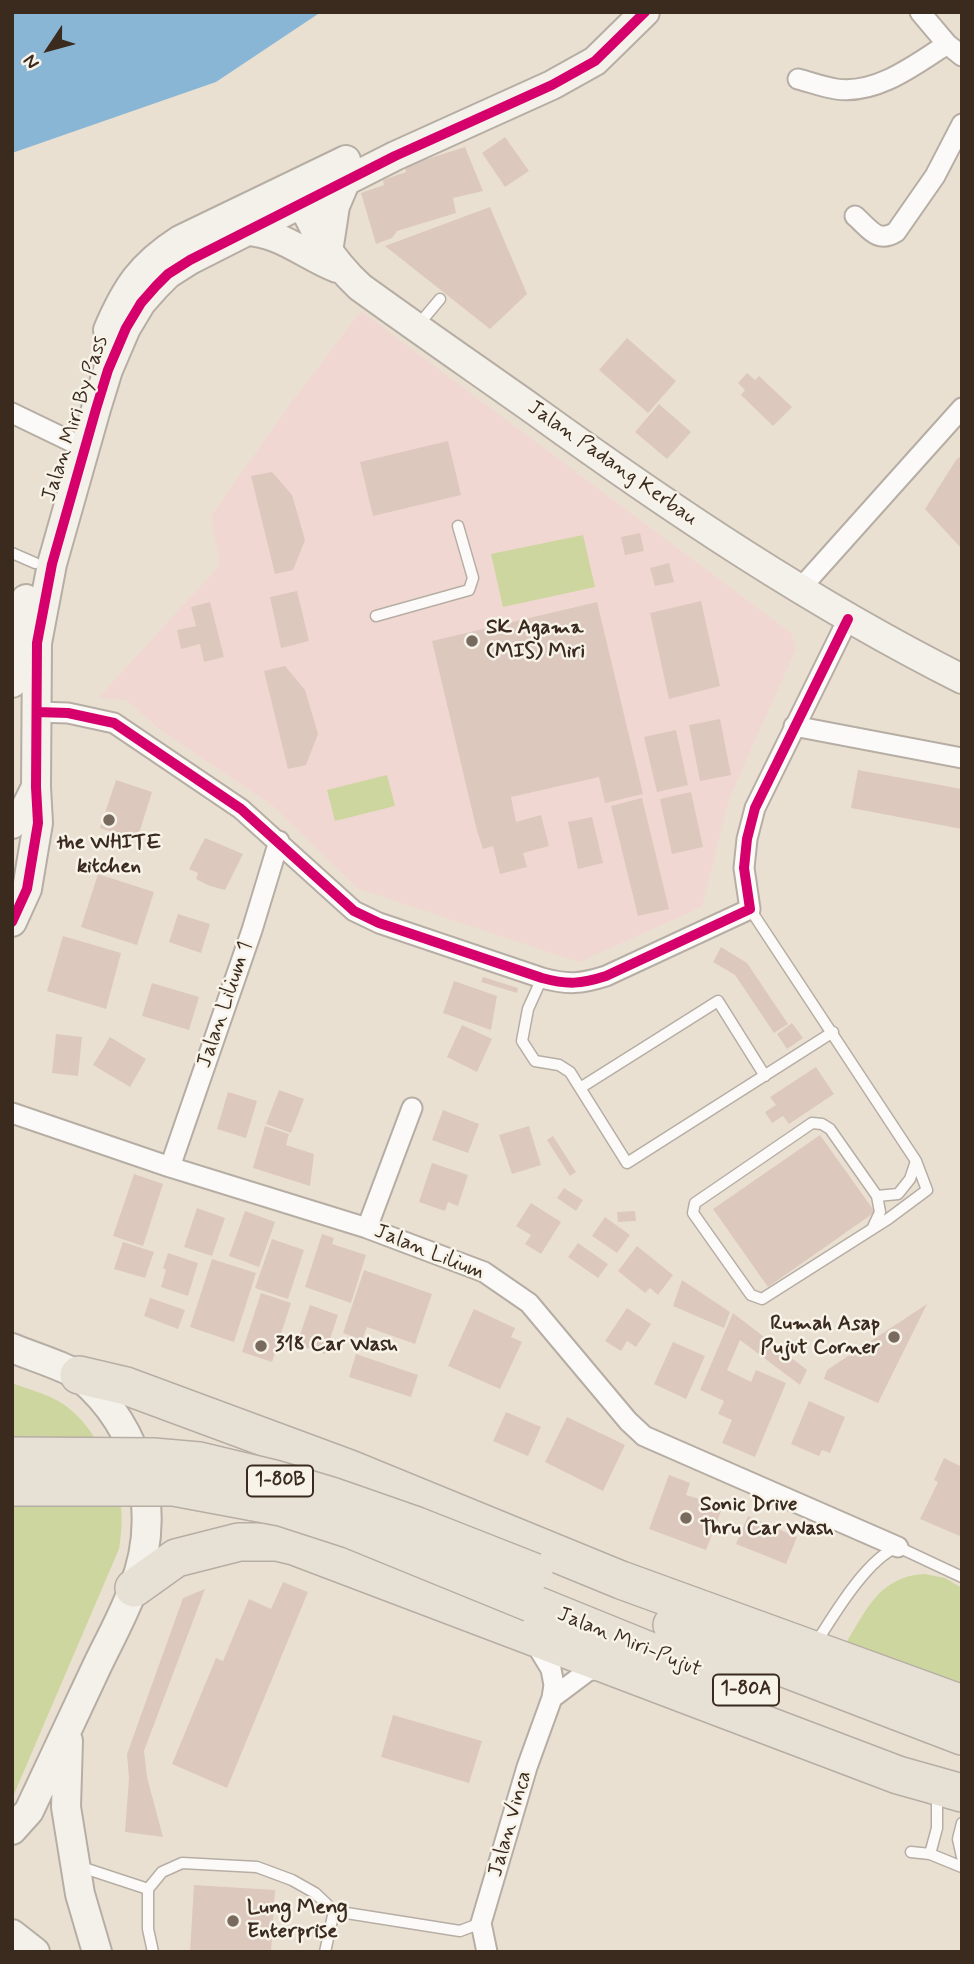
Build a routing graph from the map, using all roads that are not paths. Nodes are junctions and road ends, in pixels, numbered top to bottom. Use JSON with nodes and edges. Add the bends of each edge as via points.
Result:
{"nodes":[{"id":1,"x":645,"y":12,"type":"edge"},
{"id":2,"x":920,"y":12,"type":"edge"},
{"id":3,"x":620,"y":36,"type":"junction"},
{"id":4,"x":954,"y":50,"type":"edge"},
{"id":5,"x":798,"y":79,"type":"dead end"},
{"id":6,"x":962,"y":124,"type":"edge"},
{"id":7,"x":346,"y":180,"type":"junction"},
{"id":8,"x":298,"y":193,"type":"junction"},
{"id":9,"x":855,"y":216,"type":"dead end"},
{"id":10,"x":244,"y":231,"type":"junction"},
{"id":11,"x":336,"y":261,"type":"junction"},
{"id":12,"x":440,"y":299,"type":"dead end"},
{"id":13,"x":416,"y":328,"type":"junction"},
{"id":14,"x":962,"y":408,"type":"edge"},
{"id":15,"x":12,"y":414,"type":"edge"},
{"id":16,"x":70,"y":441,"type":"junction"},
{"id":17,"x":458,"y":526,"type":"dead end"},
{"id":18,"x":24,"y":558,"type":"edge"},
{"id":19,"x":799,"y":590,"type":"junction"},
{"id":20,"x":376,"y":615,"type":"dead end"},
{"id":21,"x":848,"y":619,"type":"junction"},
{"id":22,"x":962,"y":679,"type":"edge"},
{"id":23,"x":12,"y":683,"type":"edge"},
{"id":24,"x":37,"y":712,"type":"junction"},
{"id":25,"x":794,"y":726,"type":"junction"},
{"id":26,"x":962,"y":758,"type":"edge"},
{"id":27,"x":36,"y":787,"type":"junction"},
{"id":28,"x":12,"y":824,"type":"edge"},
{"id":29,"x":279,"y":841,"type":"junction"},
{"id":30,"x":750,"y":909,"type":"junction"},
{"id":31,"x":12,"y":922,"type":"edge"},
{"id":32,"x":542,"y":978,"type":"junction"},
{"id":33,"x":833,"y":1032,"type":"junction"},
{"id":34,"x":765,"y":1076,"type":"junction"},
{"id":35,"x":580,"y":1088,"type":"junction"},
{"id":36,"x":412,"y":1108,"type":"dead end"},
{"id":37,"x":12,"y":1113,"type":"edge"},
{"id":38,"x":916,"y":1161,"type":"junction"},
{"id":39,"x":170,"y":1167,"type":"junction"},
{"id":40,"x":877,"y":1196,"type":"junction"},
{"id":41,"x":873,"y":1227,"type":"junction"},
{"id":42,"x":367,"y":1228,"type":"junction"},
{"id":43,"x":12,"y":1348,"type":"edge"},
{"id":44,"x":79,"y":1375,"type":"junction"},
{"id":45,"x":298,"y":1451,"type":"junction"},
{"id":46,"x":12,"y":1456,"type":"edge"},
{"id":47,"x":12,"y":1487,"type":"edge"},
{"id":48,"x":277,"y":1542,"type":"junction"},
{"id":49,"x":898,"y":1547,"type":"junction"},
{"id":50,"x":962,"y":1577,"type":"edge"},
{"id":51,"x":134,"y":1588,"type":"junction"},
{"id":52,"x":531,"y":1603,"type":"junction"},
{"id":53,"x":812,"y":1649,"type":"junction"},
{"id":54,"x":611,"y":1666,"type":"junction"},
{"id":55,"x":552,"y":1698,"type":"junction"},
{"id":56,"x":962,"y":1704,"type":"edge"},
{"id":57,"x":68,"y":1728,"type":"junction"},
{"id":58,"x":962,"y":1736,"type":"edge"},
{"id":59,"x":954,"y":1784,"type":"edge"},
{"id":60,"x":962,"y":1823,"type":"edge"},
{"id":61,"x":12,"y":1830,"type":"edge"},
{"id":62,"x":911,"y":1852,"type":"dead end"},
{"id":63,"x":930,"y":1854,"type":"junction"},
{"id":64,"x":962,"y":1857,"type":"edge"},
{"id":65,"x":75,"y":1865,"type":"junction"},
{"id":66,"x":962,"y":1867,"type":"edge"},
{"id":67,"x":148,"y":1889,"type":"junction"},
{"id":68,"x":334,"y":1911,"type":"junction"},
{"id":69,"x":481,"y":1923,"type":"junction"},
{"id":70,"x":12,"y":1934,"type":"edge"},
{"id":71,"x":35,"y":1952,"type":"edge"},
{"id":72,"x":97,"y":1952,"type":"edge"},
{"id":73,"x":153,"y":1952,"type":"edge"},
{"id":74,"x":325,"y":1952,"type":"edge"},
{"id":75,"x":487,"y":1952,"type":"edge"}],
"edges":[{"from":1,"to":3,"type":"street","name":"Jalan Miri By Pass"},
{"from":2,"to":4,"type":"street"},
{"from":3,"to":7,"type":"street","name":"Jalan Miri By Pass","via":[[595,61],[552,85]]},
{"from":3,"to":8,"type":"street","name":"Jalan Miri By Pass","via":[[587,48]]},
{"from":4,"to":5,"type":"street","via":[[862,89],[836,89]]},
{"from":6,"to":9,"type":"street","via":[[935,176],[896,232],[879,237]]},
{"from":7,"to":8,"type":"street","name":"Jalan Miri By Pass"},
{"from":7,"to":11,"type":"street","via":[[335,206]]},
{"from":8,"to":10,"type":"street","name":"Jalan Miri By Pass"},
{"from":8,"to":11,"type":"street","name":"Jalan Padang Kerbau","via":[[316,233]]},
{"from":8,"to":16,"type":"street","name":"Jalan Miri By Pass","via":[[180,240],[140,271],[124,294],[93,363]]},
{"from":10,"to":11,"type":"street","via":[[276,237],[322,262]]},
{"from":10,"to":24,"type":"street","name":"Jalan Miri By Pass","via":[[162,280],[142,303],[113,359],[52,564],[37,643]]},
{"from":11,"to":13,"type":"street","name":"Jalan Padang Kerbau","via":[[360,287]]},
{"from":12,"to":13,"type":"lane"},
{"from":13,"to":19,"type":"street","name":"Jalan Padang Kerbau"},
{"from":14,"to":19,"type":"street"},
{"from":15,"to":16,"type":"street"},
{"from":16,"to":18,"type":"street","name":"Jalan Miri By Pass"},
{"from":17,"to":20,"type":"lane","via":[[472,578],[469,590]]},
{"from":18,"to":23,"type":"street","name":"Jalan Miri By Pass"},
{"from":19,"to":21,"type":"street","name":"Jalan Padang Kerbau"},
{"from":21,"to":22,"type":"street","name":"Jalan Padang Kerbau"},
{"from":21,"to":25,"type":"street"},
{"from":24,"to":27,"type":"street","name":"Jalan Miri By Pass"},
{"from":24,"to":29,"type":"street","via":[[68,712],[114,723],[241,809]]},
{"from":25,"to":26,"type":"street"},
{"from":25,"to":30,"type":"street","via":[[755,808],[747,839],[744,868]]},
{"from":27,"to":28,"type":"street"},
{"from":27,"to":31,"type":"street","name":"Jalan Miri By Pass","via":[[38,823],[31,868]]},
{"from":29,"to":32,"type":"street","via":[[354,911]]},
{"from":29,"to":39,"type":"street","name":"Jalan Lilium 1"},
{"from":30,"to":32,"type":"street","via":[[596,979],[564,984]]},
{"from":30,"to":33,"type":"lane"},
{"from":32,"to":35,"type":"lane","via":[[528,1009],[522,1041],[535,1061],[559,1065]]},
{"from":33,"to":34,"type":"lane"},
{"from":33,"to":38,"type":"lane"},
{"from":34,"to":35,"type":"lane","via":[[627,1163]]},
{"from":34,"to":35,"type":"lane","via":[[718,1001]]},
{"from":36,"to":42,"type":"street"},
{"from":37,"to":39,"type":"street","name":"Jalan Lilium"},
{"from":38,"to":40,"type":"lane","via":[[898,1194]]},
{"from":38,"to":41,"type":"lane","via":[[928,1190]]},
{"from":39,"to":42,"type":"street","name":"Jalan Lilium"},
{"from":40,"to":41,"type":"lane","via":[[880,1212]]},
{"from":40,"to":41,"type":"lane","via":[[830,1129],[812,1123],[693,1208],[751,1295],[762,1299]]},
{"from":42,"to":49,"type":"street","name":"Jalan Lilium","via":[[484,1272],[529,1303],[644,1437]]},
{"from":43,"to":44,"type":"street"},
{"from":44,"to":45,"type":"highway","via":[[126,1386]]},
{"from":44,"to":51,"type":"street","via":[[123,1427],[141,1469],[147,1504],[146,1544]]},
{"from":45,"to":48,"type":"highway","via":[[276,1470],[264,1493],[260,1513]]},
{"from":45,"to":53,"type":"highway","via":[[621,1580]]},
{"from":46,"to":52,"type":"highway","number":"1-80B","bridge":true,"via":[[199,1461],[274,1479],[417,1526]]},
{"from":47,"to":52,"type":"highway","number":"1-80A","bridge":true,"via":[[174,1487],[281,1507],[352,1530]]},
{"from":48,"to":51,"type":"highway","via":[[239,1542],[176,1558]]},
{"from":48,"to":52,"type":"highway"},
{"from":49,"to":50,"type":"lane"},
{"from":49,"to":53,"type":"lane","via":[[875,1559]]},
{"from":51,"to":57,"type":"street"},
{"from":52,"to":54,"type":"highway"},
{"from":52,"to":55,"type":"street","via":[[551,1669]]},
{"from":52,"to":58,"type":"highway","name":"Jalan Miri-Pujut","number":"1-80B"},
{"from":52,"to":59,"type":"highway","name":"Jalan Miri-Pujut","number":"1-80A","via":[[876,1743]]},
{"from":53,"to":56,"type":"highway"},
{"from":54,"to":55,"type":"street","via":[[587,1671]]},
{"from":54,"to":59,"type":"highway"},
{"from":55,"to":69,"type":"street","name":"Jalan Vinca"},
{"from":57,"to":61,"type":"street","via":[[30,1811]]},
{"from":57,"to":65,"type":"street","via":[[66,1807]]},
{"from":59,"to":63,"type":"lane"},
{"from":60,"to":64,"type":"lane","via":[[958,1839]]},
{"from":62,"to":63,"type":"lane"},
{"from":63,"to":66,"type":"lane"},
{"from":65,"to":67,"type":"lane"},
{"from":65,"to":72,"type":"street"},
{"from":67,"to":68,"type":"lane","via":[[162,1872],[182,1863],[257,1867],[315,1893]]},
{"from":67,"to":73,"type":"lane"},
{"from":68,"to":69,"type":"lane","via":[[460,1931]]},
{"from":68,"to":74,"type":"lane"},
{"from":69,"to":75,"type":"street","name":"Jalan Vinca"},
{"from":70,"to":71,"type":"street"}]}
